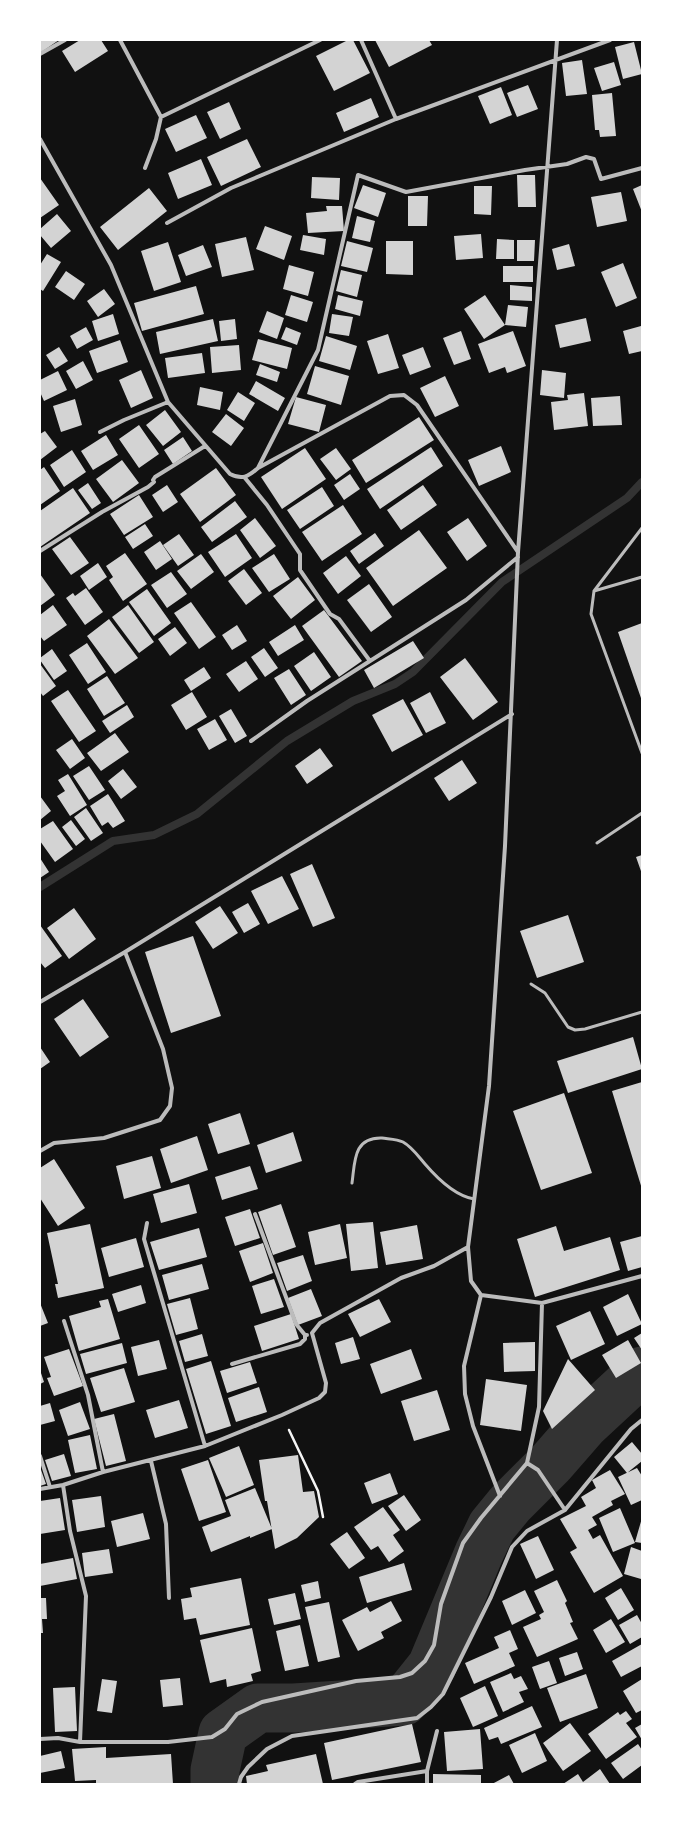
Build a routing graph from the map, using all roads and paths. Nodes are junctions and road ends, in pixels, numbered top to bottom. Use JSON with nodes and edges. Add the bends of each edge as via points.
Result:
{"nodes":[{"id":1,"x":65,"y":40,"type":"edge"},
{"id":2,"x":120,"y":40,"type":"edge"},
{"id":3,"x":320,"y":40,"type":"edge"},
{"id":4,"x":361,"y":40,"type":"edge"},
{"id":5,"x":557,"y":40,"type":"edge"},
{"id":6,"x":610,"y":40,"type":"edge"},
{"id":7,"x":40,"y":54,"type":"edge"},
{"id":8,"x":555,"y":60,"type":"junction"},
{"id":9,"x":161,"y":117,"type":"junction"},
{"id":10,"x":396,"y":119,"type":"junction"},
{"id":11,"x":40,"y":139,"type":"edge"},
{"id":12,"x":547,"y":167,"type":"junction"},
{"id":13,"x":145,"y":168,"type":"dead end"},
{"id":14,"x":642,"y":168,"type":"edge"},
{"id":15,"x":167,"y":223,"type":"dead end"},
{"id":16,"x":168,"y":402,"type":"junction"},
{"id":17,"x":100,"y":432,"type":"dead end"},
{"id":18,"x":205,"y":446,"type":"junction"},
{"id":19,"x":258,"y":468,"type":"junction"},
{"id":20,"x":245,"y":478,"type":"junction"},
{"id":21,"x":642,"y":528,"type":"edge"},
{"id":22,"x":40,"y":551,"type":"edge"},
{"id":23,"x":518,"y":556,"type":"junction"},
{"id":24,"x":642,"y":577,"type":"edge"},
{"id":25,"x":594,"y":591,"type":"junction"},
{"id":26,"x":370,"y":661,"type":"junction"},
{"id":27,"x":512,"y":714,"type":"junction"},
{"id":28,"x":251,"y":741,"type":"dead end"},
{"id":29,"x":642,"y":753,"type":"edge"},
{"id":30,"x":642,"y":813,"type":"edge"},
{"id":31,"x":597,"y":843,"type":"dead end"},
{"id":32,"x":125,"y":952,"type":"junction"},
{"id":33,"x":531,"y":984,"type":"dead end"},
{"id":34,"x":40,"y":1002,"type":"edge"},
{"id":35,"x":642,"y":1012,"type":"edge"},
{"id":36,"x":40,"y":1151,"type":"edge"},
{"id":37,"x":352,"y":1183,"type":"dead end"},
{"id":38,"x":474,"y":1199,"type":"junction"},
{"id":39,"x":255,"y":1214,"type":"dead end"},
{"id":40,"x":147,"y":1222,"type":"dead end"},
{"id":41,"x":468,"y":1247,"type":"junction"},
{"id":42,"x":642,"y":1276,"type":"edge"},
{"id":43,"x":481,"y":1295,"type":"junction"},
{"id":44,"x":542,"y":1304,"type":"junction"},
{"id":45,"x":64,"y":1321,"type":"dead end"},
{"id":46,"x":312,"y":1334,"type":"junction"},
{"id":47,"x":305,"y":1335,"type":"junction"},
{"id":48,"x":232,"y":1364,"type":"dead end"},
{"id":49,"x":282,"y":1415,"type":"junction"},
{"id":50,"x":642,"y":1420,"type":"edge"},
{"id":51,"x":205,"y":1446,"type":"junction"},
{"id":52,"x":40,"y":1456,"type":"edge"},
{"id":53,"x":151,"y":1461,"type":"junction"},
{"id":54,"x":527,"y":1463,"type":"junction"},
{"id":55,"x":103,"y":1472,"type":"junction"},
{"id":56,"x":63,"y":1485,"type":"junction"},
{"id":57,"x":50,"y":1487,"type":"junction"},
{"id":58,"x":40,"y":1489,"type":"edge"},
{"id":59,"x":500,"y":1496,"type":"junction"},
{"id":60,"x":565,"y":1510,"type":"junction"},
{"id":61,"x":323,"y":1517,"type":"dead end"},
{"id":62,"x":169,"y":1598,"type":"dead end"},
{"id":63,"x":437,"y":1731,"type":"dead end"},
{"id":64,"x":40,"y":1740,"type":"edge"},
{"id":65,"x":80,"y":1742,"type":"junction"},
{"id":66,"x":427,"y":1771,"type":"junction"},
{"id":67,"x":239,"y":1784,"type":"edge"},
{"id":68,"x":354,"y":1784,"type":"edge"},
{"id":69,"x":427,"y":1784,"type":"edge"}],
"edges":[{"from":1,"to":7,"type":"street"},
{"from":2,"to":9,"type":"street"},
{"from":3,"to":9,"type":"street"},
{"from":4,"to":10,"type":"street"},
{"from":5,"to":8,"type":"street"},
{"from":6,"to":8,"type":"street"},
{"from":8,"to":10,"type":"street"},
{"from":8,"to":12,"type":"street"},
{"from":9,"to":13,"type":"street"},
{"from":10,"to":15,"type":"street","via":[[231,188]]},
{"from":11,"to":16,"type":"street","via":[[111,265]]},
{"from":12,"to":14,"type":"street","via":[[567,164],[586,157],[594,159],[601,179]]},
{"from":12,"to":19,"type":"street","via":[[406,192],[358,175],[318,350]]},
{"from":12,"to":23,"type":"street"},
{"from":16,"to":17,"type":"street"},
{"from":16,"to":18,"type":"street"},
{"from":18,"to":20,"type":"street","via":[[230,474]]},
{"from":18,"to":22,"type":"street","via":[[155,477],[153,484]]},
{"from":19,"to":20,"type":"street"},
{"from":19,"to":23,"type":"street","via":[[390,396],[404,395],[417,404]]},
{"from":20,"to":26,"type":"street","via":[[300,554],[300,570],[330,614],[339,619]]},
{"from":21,"to":25,"type":"lane"},
{"from":23,"to":26,"type":"street","via":[[466,600]]},
{"from":23,"to":27,"type":"street"},
{"from":24,"to":25,"type":"lane"},
{"from":25,"to":29,"type":"lane","via":[[591,614]]},
{"from":26,"to":28,"type":"street"},
{"from":27,"to":32,"type":"street"},
{"from":27,"to":38,"type":"street","via":[[489,1086]]},
{"from":30,"to":31,"type":"lane"},
{"from":32,"to":34,"type":"street"},
{"from":32,"to":36,"type":"street","via":[[163,1049],[172,1088],[170,1106],[160,1120],[104,1138],[54,1143]]},
{"from":33,"to":35,"type":"lane","via":[[545,993],[568,1027],[575,1030],[592,1028]]},
{"from":37,"to":38,"type":"lane","via":[[359,1147],[376,1138],[390,1139],[402,1142],[413,1150],[439,1179],[466,1198]]},
{"from":38,"to":41,"type":"street"},
{"from":39,"to":47,"type":"street","via":[[296,1324]]},
{"from":40,"to":51,"type":"street","via":[[144,1240]]},
{"from":41,"to":43,"type":"street","via":[[471,1281]]},
{"from":41,"to":46,"type":"street","via":[[434,1266],[401,1278],[320,1323]]},
{"from":42,"to":44,"type":"street"},
{"from":43,"to":44,"type":"street"},
{"from":43,"to":59,"type":"street","via":[[464,1366],[465,1394],[472,1426]]},
{"from":44,"to":54,"type":"street","via":[[539,1407]]},
{"from":45,"to":55,"type":"street","via":[[88,1395]]},
{"from":46,"to":47,"type":"street"},
{"from":46,"to":49,"type":"street","via":[[326,1383],[325,1392],[319,1398]]},
{"from":47,"to":48,"type":"street","via":[[300,1344]]},
{"from":49,"to":51,"type":"street"},
{"from":49,"to":61,"type":"path","via":[[318,1491]]},
{"from":50,"to":60,"type":"street","via":[[631,1429]]},
{"from":51,"to":53,"type":"street"},
{"from":52,"to":57,"type":"street"},
{"from":53,"to":55,"type":"street"},
{"from":53,"to":62,"type":"street","via":[[166,1524]]},
{"from":54,"to":59,"type":"street"},
{"from":54,"to":60,"type":"street","via":[[538,1470]]},
{"from":55,"to":56,"type":"street"},
{"from":56,"to":57,"type":"street"},
{"from":56,"to":65,"type":"street","via":[[70,1531],[86,1596]]},
{"from":57,"to":58,"type":"street"},
{"from":59,"to":65,"type":"street","via":[[463,1543],[441,1604],[434,1645],[425,1661],[412,1674],[400,1678],[356,1680],[262,1702],[237,1714],[225,1729],[212,1737],[168,1742]]},
{"from":60,"to":67,"type":"street","via":[[527,1531],[512,1547],[491,1597],[446,1688],[432,1707],[417,1718],[292,1736],[267,1749],[248,1767]]},
{"from":63,"to":66,"type":"street"},
{"from":64,"to":65,"type":"street","via":[[58,1738]]},
{"from":66,"to":68,"type":"street"},
{"from":66,"to":69,"type":"street"}]}
